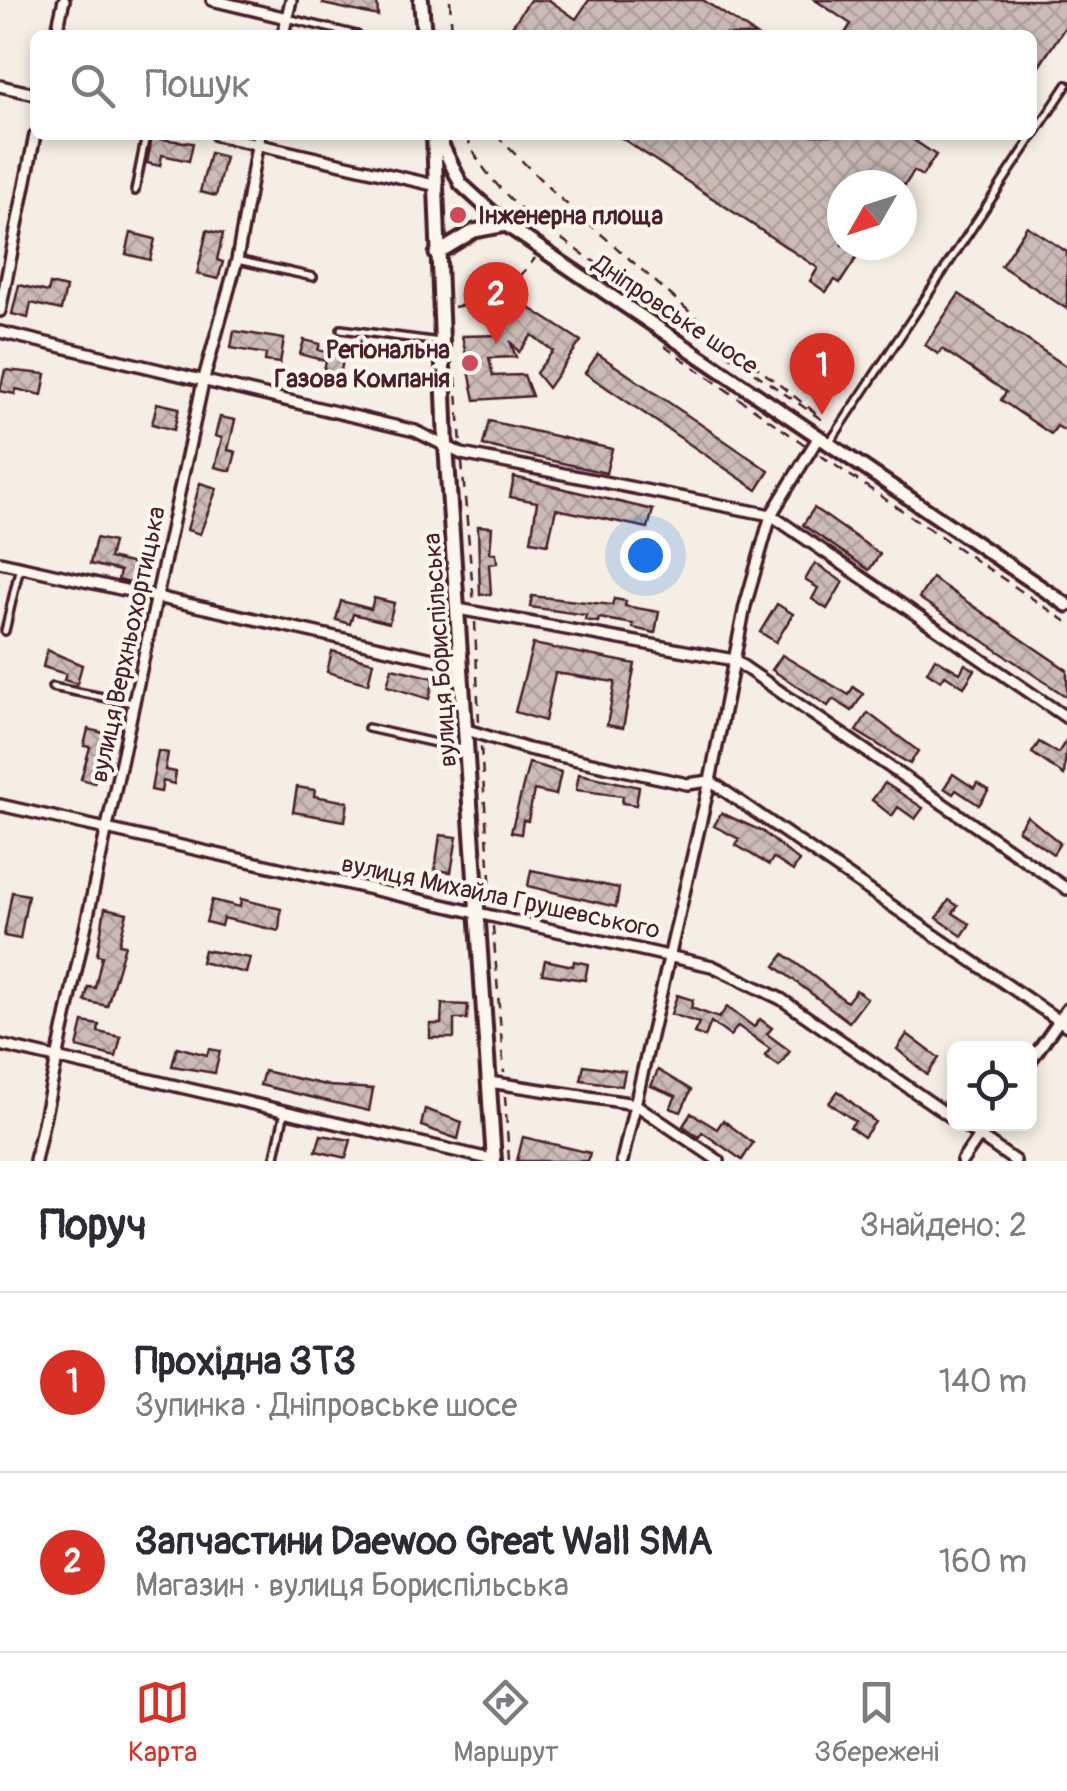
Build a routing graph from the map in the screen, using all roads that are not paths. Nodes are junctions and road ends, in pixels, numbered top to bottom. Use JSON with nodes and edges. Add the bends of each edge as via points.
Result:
{"nodes":[{"id":1,"x":64,"y":0,"type":"edge"},
{"id":2,"x":212,"y":0,"type":"edge"},
{"id":3,"x":291,"y":0,"type":"edge"},
{"id":4,"x":421,"y":0,"type":"edge"},
{"id":5,"x":287,"y":18,"type":"junction"},
{"id":6,"x":57,"y":30,"type":"edge"},
{"id":7,"x":284,"y":30,"type":"edge"},
{"id":8,"x":336,"y":30,"type":"edge"},
{"id":9,"x":424,"y":30,"type":"edge"},
{"id":10,"x":1067,"y":85,"type":"edge"},
{"id":11,"x":0,"y":86,"type":"edge"},
{"id":12,"x":30,"y":93,"type":"edge"},
{"id":13,"x":1037,"y":128,"type":"edge"},
{"id":14,"x":34,"y":140,"type":"edge"},
{"id":15,"x":145,"y":140,"type":"edge"},
{"id":16,"x":258,"y":140,"type":"edge"},
{"id":17,"x":435,"y":140,"type":"edge"},
{"id":18,"x":438,"y":140,"type":"edge"},
{"id":19,"x":1028,"y":140,"type":"edge"},
{"id":20,"x":438,"y":186,"type":"junction"},
{"id":21,"x":135,"y":191,"type":"dead end"},
{"id":22,"x":506,"y":225,"type":"junction"},
{"id":23,"x":436,"y":254,"type":"junction"},
{"id":24,"x":238,"y":260,"type":"junction"},
{"id":25,"x":313,"y":277,"type":"dead end"},
{"id":26,"x":0,"y":310,"type":"edge"},
{"id":27,"x":340,"y":329,"type":"dead end"},
{"id":28,"x":0,"y":332,"type":"edge"},
{"id":29,"x":440,"y":342,"type":"junction"},
{"id":30,"x":203,"y":382,"type":"junction"},
{"id":31,"x":815,"y":442,"type":"junction"},
{"id":32,"x":446,"y":445,"type":"junction"},
{"id":33,"x":771,"y":516,"type":"junction"},
{"id":34,"x":0,"y":562,"type":"edge"},
{"id":35,"x":20,"y":566,"type":"junction"},
{"id":36,"x":157,"y":598,"type":"junction"},
{"id":37,"x":1067,"y":605,"type":"edge"},
{"id":38,"x":458,"y":610,"type":"junction"},
{"id":39,"x":5,"y":631,"type":"dead end"},
{"id":40,"x":734,"y":660,"type":"junction"},
{"id":41,"x":460,"y":665,"type":"junction"},
{"id":42,"x":52,"y":686,"type":"dead end"},
{"id":43,"x":136,"y":704,"type":"junction"},
{"id":44,"x":1067,"y":718,"type":"edge"},
{"id":45,"x":368,"y":728,"type":"dead end"},
{"id":46,"x":473,"y":732,"type":"junction"},
{"id":47,"x":470,"y":751,"type":"junction"},
{"id":48,"x":710,"y":780,"type":"junction"},
{"id":49,"x":0,"y":805,"type":"edge"},
{"id":50,"x":104,"y":830,"type":"junction"},
{"id":51,"x":1067,"y":889,"type":"edge"},
{"id":52,"x":477,"y":915,"type":"junction"},
{"id":53,"x":669,"y":954,"type":"junction"},
{"id":54,"x":1067,"y":1009,"type":"edge"},
{"id":55,"x":1063,"y":1023,"type":"edge"},
{"id":56,"x":0,"y":1045,"type":"edge"},
{"id":57,"x":1037,"y":1054,"type":"edge"},
{"id":58,"x":56,"y":1059,"type":"junction"},
{"id":59,"x":489,"y":1082,"type":"junction"},
{"id":60,"x":634,"y":1104,"type":"junction"},
{"id":61,"x":286,"y":1108,"type":"junction"},
{"id":62,"x":947,"y":1113,"type":"edge"},
{"id":63,"x":973,"y":1131,"type":"edge"},
{"id":64,"x":982,"y":1131,"type":"edge"},
{"id":65,"x":979,"y":1135,"type":"junction"},
{"id":66,"x":35,"y":1161,"type":"edge"},
{"id":67,"x":274,"y":1161,"type":"edge"},
{"id":68,"x":494,"y":1161,"type":"edge"},
{"id":69,"x":622,"y":1161,"type":"edge"},
{"id":70,"x":719,"y":1161,"type":"edge"},
{"id":71,"x":962,"y":1161,"type":"edge"},
{"id":72,"x":1015,"y":1161,"type":"edge"}],
"edges":[{"from":1,"to":6,"type":"street"},
{"from":2,"to":5,"type":"street"},
{"from":3,"to":5,"type":"street"},
{"from":4,"to":9,"type":"main road"},
{"from":5,"to":7,"type":"street"},
{"from":5,"to":8,"type":"lane"},
{"from":10,"to":13,"type":"lane"},
{"from":11,"to":12,"type":"street"},
{"from":14,"to":26,"type":"street"},
{"from":15,"to":21,"type":"lane"},
{"from":16,"to":20,"type":"street"},
{"from":16,"to":24,"type":"street","name":"вулиця Верхньохортицька"},
{"from":17,"to":20,"type":"main road","name":"вулиця Бориспільська"},
{"from":18,"to":22,"type":"street","name":"Дніпровське шосе","via":[[461,184]]},
{"from":19,"to":31,"type":"lane"},
{"from":20,"to":23,"type":"main road","name":"вулиця Бориспільська"},
{"from":22,"to":23,"type":"street","via":[[474,232]]},
{"from":22,"to":31,"type":"street","name":"Дніпровське шосе"},
{"from":23,"to":29,"type":"main road","name":"вулиця Бориспільська"},
{"from":24,"to":25,"type":"lane"},
{"from":24,"to":30,"type":"street","name":"вулиця Верхньохортицька"},
{"from":27,"to":29,"type":"lane"},
{"from":28,"to":30,"type":"street"},
{"from":29,"to":32,"type":"main road","name":"вулиця Бориспільська"},
{"from":30,"to":32,"type":"street","via":[[416,431]]},
{"from":30,"to":36,"type":"street","name":"вулиця Верхньохортицька"},
{"from":31,"to":33,"type":"street"},
{"from":31,"to":37,"type":"street","name":"Дніпровське шосе"},
{"from":32,"to":33,"type":"street","via":[[462,454]]},
{"from":32,"to":38,"type":"main road","name":"вулиця Бориспільська"},
{"from":33,"to":40,"type":"street"},
{"from":33,"to":44,"type":"street"},
{"from":34,"to":35,"type":"street"},
{"from":35,"to":36,"type":"street"},
{"from":35,"to":39,"type":"lane"},
{"from":36,"to":41,"type":"street"},
{"from":36,"to":43,"type":"street","name":"вулиця Верхньохортицька"},
{"from":38,"to":40,"type":"street"},
{"from":38,"to":41,"type":"main road","name":"вулиця Бориспільська"},
{"from":40,"to":48,"type":"street"},
{"from":40,"to":51,"type":"street"},
{"from":41,"to":46,"type":"main road","name":"вулиця Бориспільська"},
{"from":42,"to":43,"type":"lane"},
{"from":43,"to":50,"type":"street","name":"вулиця Верхньохортицька"},
{"from":45,"to":47,"type":"lane"},
{"from":46,"to":47,"type":"main road","name":"вулиця Бориспільська"},
{"from":46,"to":48,"type":"street","via":[[687,784]]},
{"from":47,"to":52,"type":"main road","name":"вулиця Бориспільська"},
{"from":48,"to":53,"type":"street"},
{"from":48,"to":55,"type":"street"},
{"from":49,"to":50,"type":"street","name":"вулиця Михайла Грушевського"},
{"from":50,"to":52,"type":"street","name":"вулиця Михайла Грушевського"},
{"from":50,"to":58,"type":"street","name":"вулиця Верхньохортицька"},
{"from":52,"to":53,"type":"street","name":"вулиця Михайла Грушевського"},
{"from":52,"to":59,"type":"main road","name":"вулиця Бориспільська"},
{"from":53,"to":60,"type":"street"},
{"from":53,"to":62,"type":"street","name":"вулиця Михайла Грушевського","via":[[781,999]]},
{"from":54,"to":55,"type":"street"},
{"from":55,"to":57,"type":"street"},
{"from":56,"to":58,"type":"street"},
{"from":58,"to":61,"type":"street"},
{"from":58,"to":66,"type":"street","name":"вулиця Верхньохортицька"},
{"from":59,"to":60,"type":"street"},
{"from":59,"to":68,"type":"main road","name":"вулиця Бориспільська"},
{"from":60,"to":69,"type":"street"},
{"from":60,"to":70,"type":"street"},
{"from":61,"to":67,"type":"lane"},
{"from":61,"to":68,"type":"street"},
{"from":63,"to":65,"type":"street"},
{"from":64,"to":65,"type":"street"},
{"from":65,"to":71,"type":"street"},
{"from":65,"to":72,"type":"street"}]}
